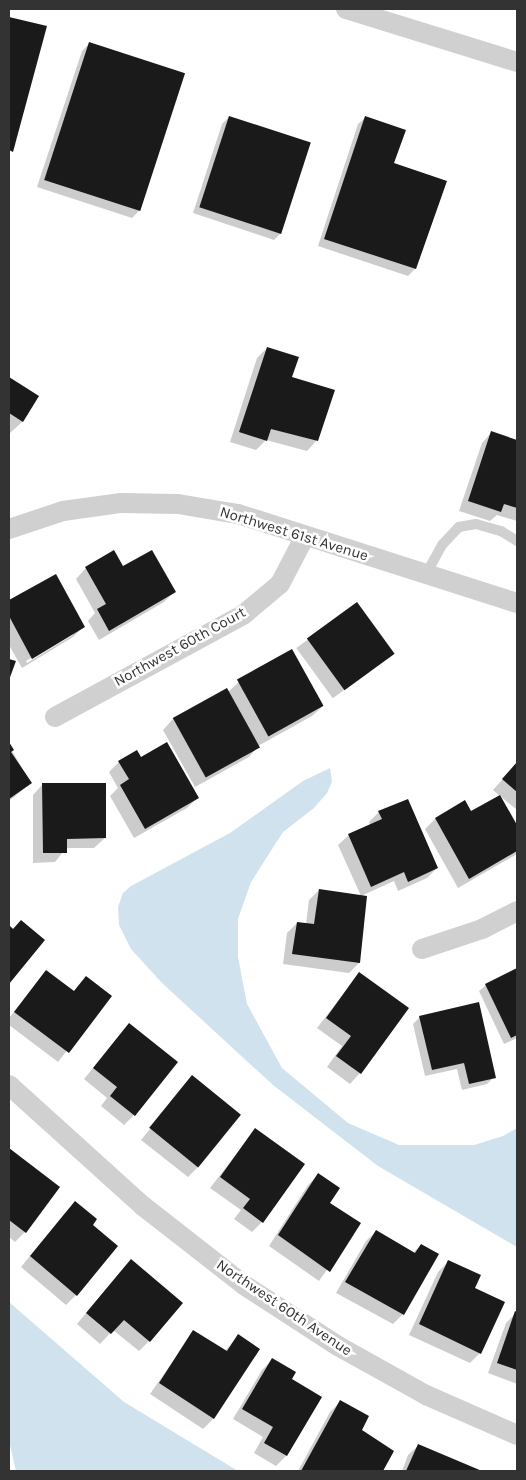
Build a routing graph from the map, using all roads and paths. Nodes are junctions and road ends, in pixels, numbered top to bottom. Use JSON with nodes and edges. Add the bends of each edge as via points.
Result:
{"nodes":[{"id":1,"x":346,"y":9,"type":"edge"},
{"id":2,"x":517,"y":62,"type":"edge"},
{"id":3,"x":9,"y":529,"type":"edge"},
{"id":4,"x":305,"y":536,"type":"junction"},
{"id":5,"x":517,"y":541,"type":"edge"},
{"id":6,"x":426,"y":574,"type":"junction"},
{"id":7,"x":517,"y":603,"type":"edge"},
{"id":8,"x":56,"y":717,"type":"dead end"},
{"id":9,"x":517,"y":911,"type":"edge"},
{"id":10,"x":422,"y":950,"type":"dead end"},
{"id":11,"x":9,"y":1084,"type":"edge"},
{"id":12,"x":517,"y":1435,"type":"edge"}],
"edges":[{"from":1,"to":2,"type":"street"},
{"from":3,"to":4,"type":"street","name":"Northwest 61st Avenue","via":[[63,512],[121,504],[178,504],[238,514]]},
{"from":4,"to":6,"type":"street","name":"Northwest 61st Avenue"},
{"from":4,"to":8,"type":"street","name":"Northwest 60th Court","via":[[280,584],[243,615]]},
{"from":5,"to":6,"type":"lane","via":[[501,531],[476,524],[459,527],[442,545]]},
{"from":6,"to":7,"type":"street","name":"Northwest 61st Avenue"},
{"from":9,"to":10,"type":"street","via":[[482,929]]},
{"from":11,"to":12,"type":"street","name":"Northwest 60th Avenue","via":[[143,1206],[244,1285],[338,1346],[426,1395]]}]}
